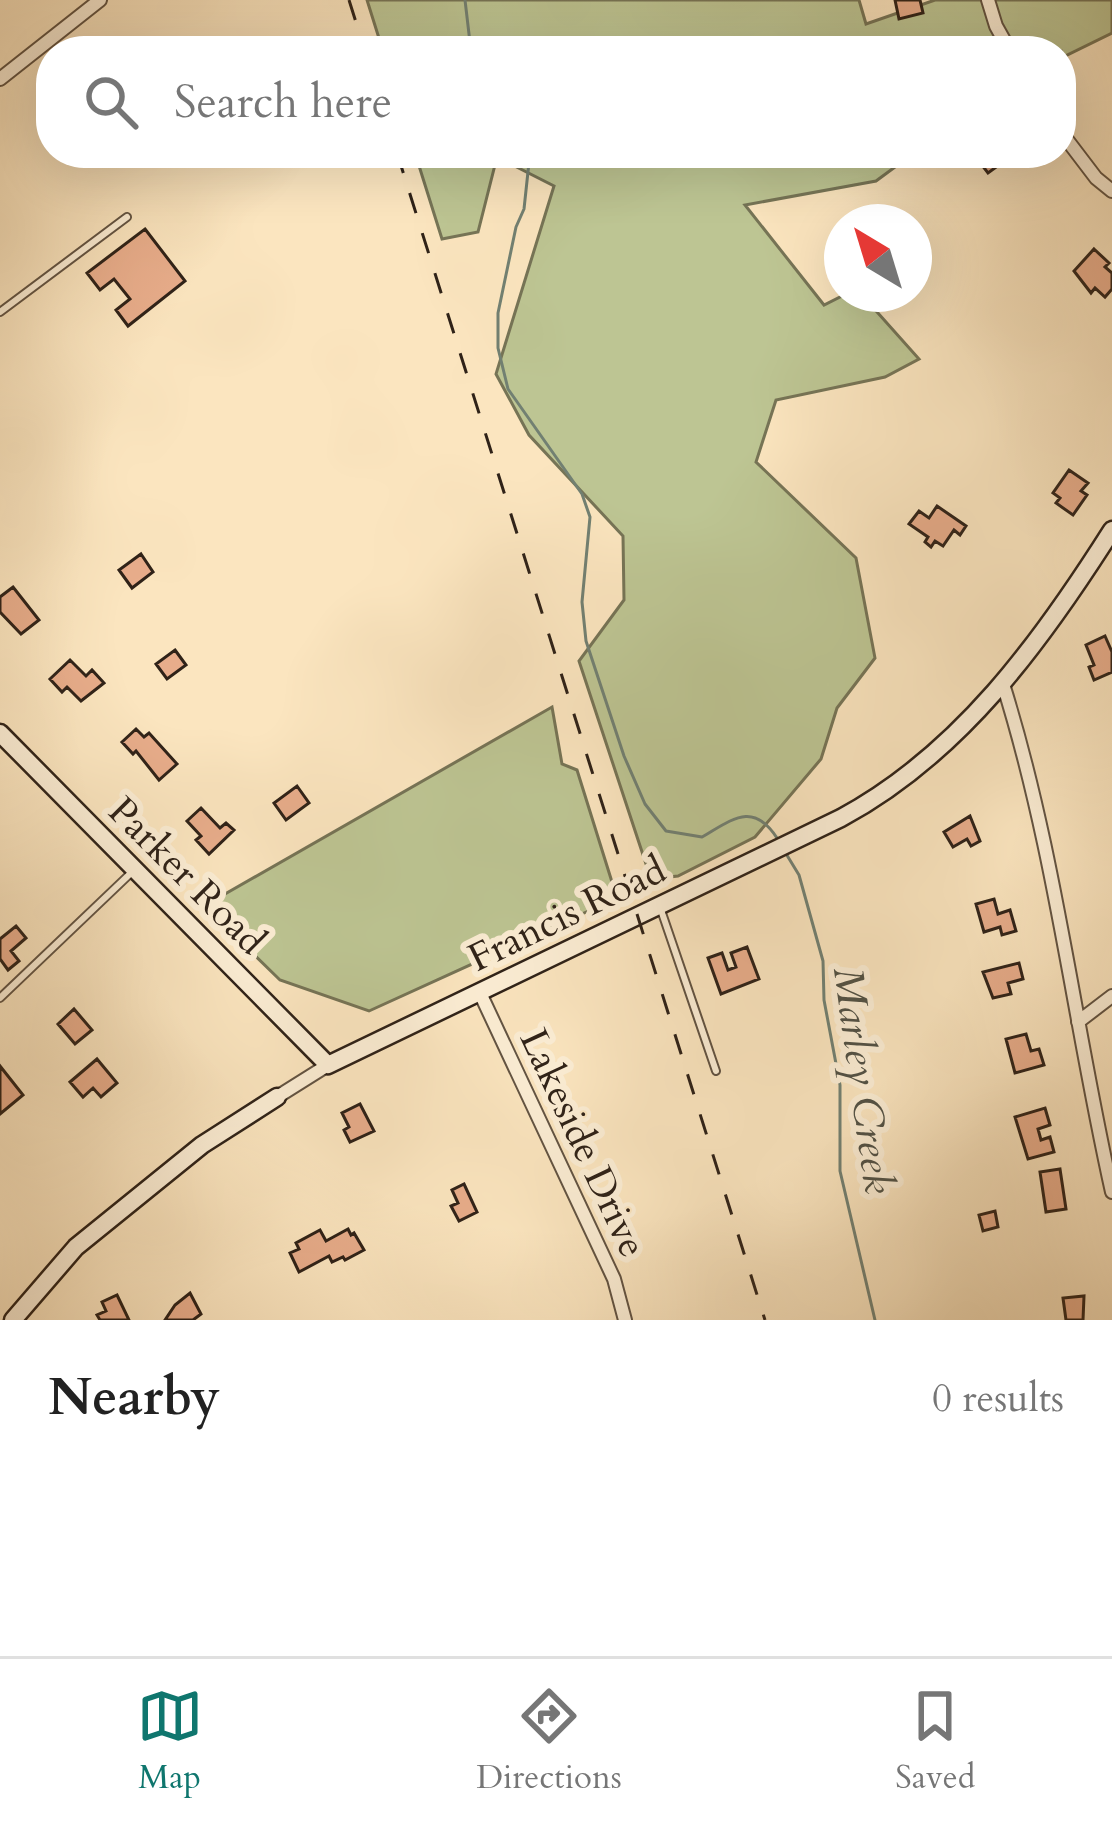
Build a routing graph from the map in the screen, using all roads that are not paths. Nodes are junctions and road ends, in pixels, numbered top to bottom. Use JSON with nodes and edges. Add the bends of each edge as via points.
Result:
{"nodes":[{"id":1,"x":100,"y":0,"type":"edge"},
{"id":2,"x":988,"y":0,"type":"edge"},
{"id":3,"x":54,"y":36,"type":"edge"},
{"id":4,"x":1002,"y":36,"type":"edge"},
{"id":5,"x":36,"y":51,"type":"edge"},
{"id":6,"x":0,"y":79,"type":"edge"},
{"id":7,"x":1076,"y":149,"type":"edge"},
{"id":8,"x":1112,"y":191,"type":"edge"},
{"id":9,"x":128,"y":217,"type":"dead end"},
{"id":10,"x":0,"y":312,"type":"edge"},
{"id":11,"x":1112,"y":530,"type":"edge"},
{"id":12,"x":1003,"y":684,"type":"junction"},
{"id":13,"x":0,"y":733,"type":"edge"},
{"id":14,"x":135,"y":869,"type":"junction"},
{"id":15,"x":660,"y":906,"type":"junction"},
{"id":16,"x":480,"y":993,"type":"junction"},
{"id":17,"x":1112,"y":995,"type":"edge"},
{"id":18,"x":0,"y":998,"type":"edge"},
{"id":19,"x":1078,"y":1022,"type":"junction"},
{"id":20,"x":328,"y":1065,"type":"junction"},
{"id":21,"x":716,"y":1071,"type":"dead end"},
{"id":22,"x":277,"y":1097,"type":"joint"},
{"id":23,"x":1112,"y":1192,"type":"edge"},
{"id":24,"x":13,"y":1320,"type":"edge"},
{"id":25,"x":626,"y":1320,"type":"edge"}],
"edges":[{"from":1,"to":3,"type":"street"},
{"from":2,"to":4,"type":"street"},
{"from":5,"to":6,"type":"street"},
{"from":7,"to":8,"type":"street"},
{"from":9,"to":10,"type":"lane"},
{"from":11,"to":12,"type":"street","name":"Francis Road"},
{"from":12,"to":15,"type":"street","name":"Francis Road","via":[[893,786]]},
{"from":12,"to":19,"type":"street","via":[[1046,841]]},
{"from":13,"to":14,"type":"street","name":"Parker Road"},
{"from":14,"to":18,"type":"lane"},
{"from":14,"to":20,"type":"street","name":"Parker Road"},
{"from":15,"to":16,"type":"street","name":"Francis Road"},
{"from":15,"to":21,"type":"lane"},
{"from":16,"to":20,"type":"street","name":"Francis Road"},
{"from":16,"to":25,"type":"street","name":"Lakeside Drive"},
{"from":17,"to":19,"type":"street"},
{"from":19,"to":23,"type":"street"},
{"from":20,"to":22,"type":"street","name":"Francis Road"},
{"from":22,"to":24,"type":"street","name":"Francis Road","via":[[202,1145],[76,1247]]}]}
